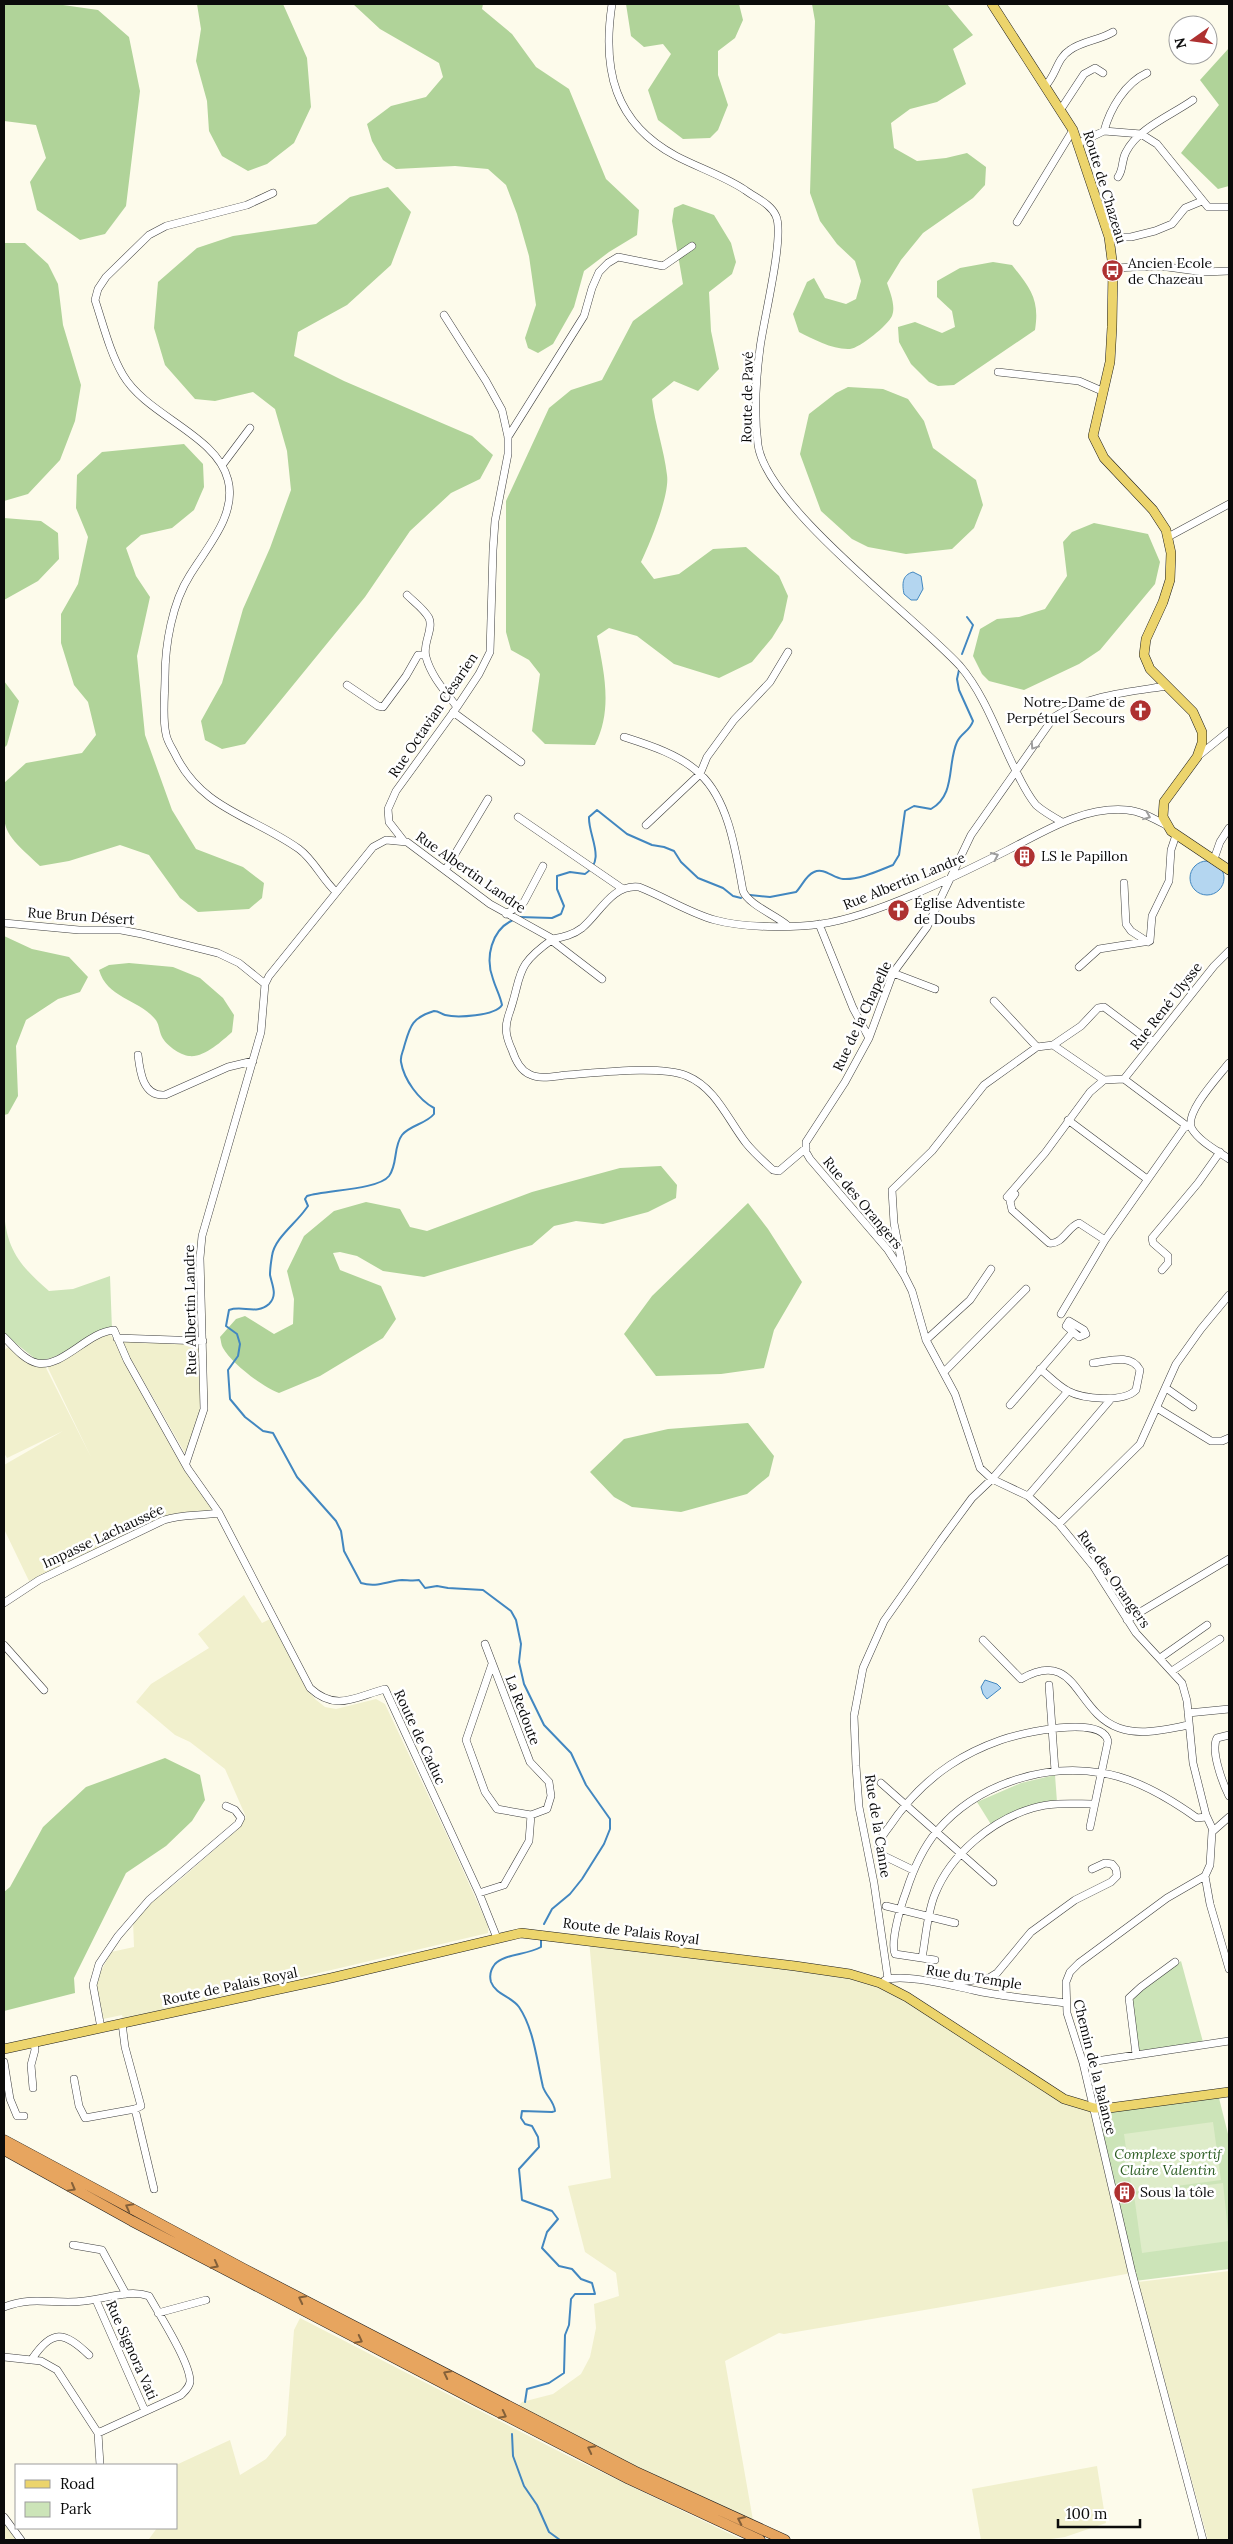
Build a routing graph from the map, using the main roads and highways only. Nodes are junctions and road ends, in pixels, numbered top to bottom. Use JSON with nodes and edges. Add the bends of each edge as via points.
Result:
{"nodes":[{"id":1,"x":992,"y":4,"type":"edge"},
{"id":2,"x":1229,"y":870,"type":"edge"},
{"id":3,"x":4,"y":2049,"type":"edge"},
{"id":4,"x":1229,"y":2092,"type":"edge"},
{"id":5,"x":4,"y":2140,"type":"edge"},
{"id":6,"x":4,"y":2150,"type":"edge"},
{"id":7,"x":760,"y":2540,"type":"edge"},
{"id":8,"x":785,"y":2540,"type":"edge"}],
"edges":[{"from":1,"to":2,"type":"main road","name":"Route de Chazeau","via":[[1073,130],[1109,236],[1113,268],[1110,362],[1094,429],[1097,447],[1120,477],[1159,516],[1168,537],[1170,580],[1144,649],[1150,670],[1193,712],[1202,738],[1197,758],[1164,802],[1163,814],[1166,825],[1176,835]]},
{"from":3,"to":4,"type":"main road","name":"Route de Palais Royal","via":[[521,1933],[795,1966],[884,1981],[1064,2099],[1094,2108]]},
{"from":8,"to":5,"type":"highway","one_way":true,"via":[[634,2472]]},
{"from":6,"to":7,"type":"highway","one_way":true,"via":[[132,2221],[477,2401],[629,2479]]}]}
